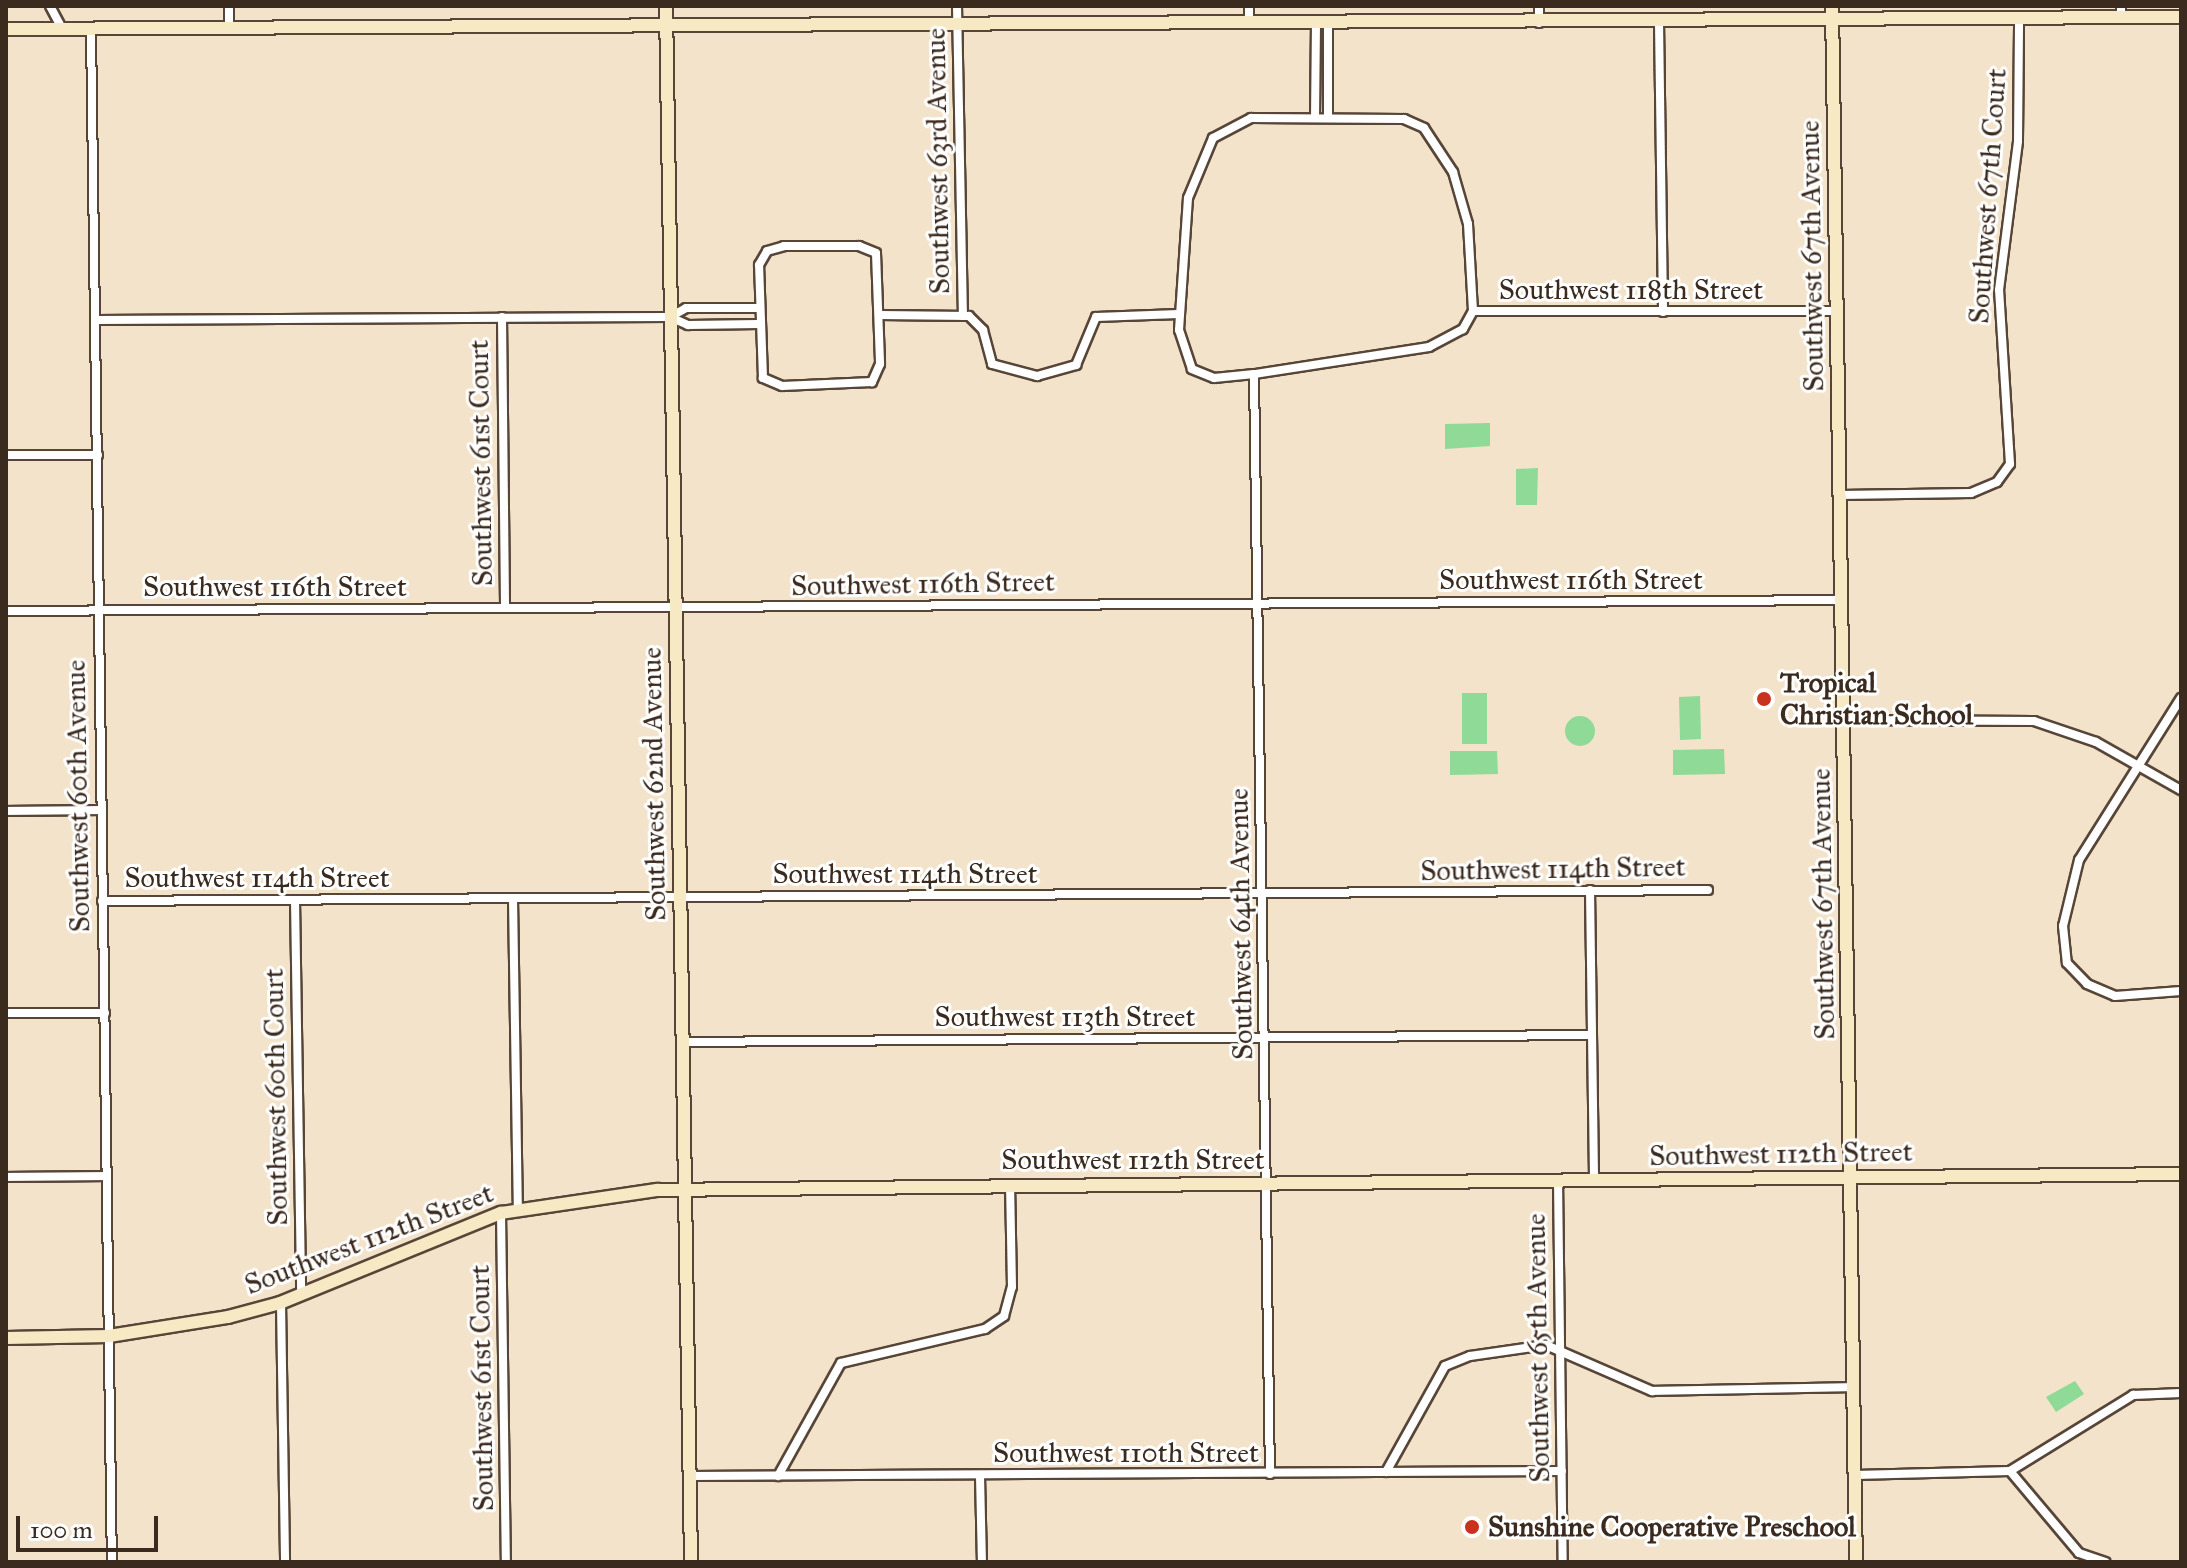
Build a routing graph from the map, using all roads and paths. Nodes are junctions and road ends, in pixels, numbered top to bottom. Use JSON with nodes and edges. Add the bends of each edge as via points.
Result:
{"nodes":[{"id":1,"x":50,"y":6,"type":"edge"},
{"id":2,"x":229,"y":6,"type":"edge"},
{"id":3,"x":666,"y":6,"type":"edge"},
{"id":4,"x":957,"y":6,"type":"edge"},
{"id":5,"x":1249,"y":6,"type":"edge"},
{"id":6,"x":1539,"y":6,"type":"edge"},
{"id":7,"x":1832,"y":6,"type":"edge"},
{"id":8,"x":2121,"y":12,"type":"edge"},
{"id":9,"x":2181,"y":17,"type":"edge"},
{"id":10,"x":2019,"y":19,"type":"junction"},
{"id":11,"x":1832,"y":20,"type":"junction"},
{"id":12,"x":1659,"y":22,"type":"junction"},
{"id":13,"x":1539,"y":23,"type":"junction"},
{"id":14,"x":1249,"y":24,"type":"junction"},
{"id":15,"x":1322,"y":24,"type":"junction"},
{"id":16,"x":666,"y":26,"type":"junction"},
{"id":17,"x":958,"y":26,"type":"junction"},
{"id":18,"x":6,"y":29,"type":"edge"},
{"id":19,"x":62,"y":29,"type":"junction"},
{"id":20,"x":91,"y":29,"type":"junction"},
{"id":21,"x":229,"y":29,"type":"junction"},
{"id":22,"x":1315,"y":118,"type":"junction"},
{"id":23,"x":1328,"y":118,"type":"junction"},
{"id":24,"x":759,"y":308,"type":"junction"},
{"id":25,"x":1473,"y":311,"type":"junction"},
{"id":26,"x":1837,"y":311,"type":"junction"},
{"id":27,"x":1663,"y":312,"type":"junction"},
{"id":28,"x":1179,"y":314,"type":"junction"},
{"id":29,"x":880,"y":315,"type":"junction"},
{"id":30,"x":963,"y":316,"type":"junction"},
{"id":31,"x":502,"y":317,"type":"junction"},
{"id":32,"x":670,"y":317,"type":"junction"},
{"id":33,"x":96,"y":320,"type":"junction"},
{"id":34,"x":759,"y":324,"type":"junction"},
{"id":35,"x":1254,"y":374,"type":"junction"},
{"id":36,"x":6,"y":455,"type":"edge"},
{"id":37,"x":98,"y":455,"type":"junction"},
{"id":38,"x":1840,"y":495,"type":"junction"},
{"id":39,"x":1841,"y":600,"type":"junction"},
{"id":40,"x":1257,"y":603,"type":"junction"},
{"id":41,"x":505,"y":608,"type":"junction"},
{"id":42,"x":675,"y":608,"type":"junction"},
{"id":43,"x":6,"y":611,"type":"edge"},
{"id":44,"x":98,"y":611,"type":"junction"},
{"id":45,"x":2181,"y":698,"type":"edge"},
{"id":46,"x":1844,"y":720,"type":"junction"},
{"id":47,"x":2138,"y":766,"type":"junction"},
{"id":48,"x":2181,"y":790,"type":"edge"},
{"id":49,"x":100,"y":810,"type":"junction"},
{"id":50,"x":6,"y":811,"type":"edge"},
{"id":51,"x":1590,"y":890,"type":"junction"},
{"id":52,"x":1708,"y":890,"type":"dead end"},
{"id":53,"x":1262,"y":893,"type":"junction"},
{"id":54,"x":680,"y":897,"type":"junction"},
{"id":55,"x":513,"y":899,"type":"junction"},
{"id":56,"x":295,"y":900,"type":"junction"},
{"id":57,"x":102,"y":901,"type":"junction"},
{"id":58,"x":2181,"y":991,"type":"edge"},
{"id":59,"x":6,"y":1013,"type":"edge"},
{"id":60,"x":105,"y":1013,"type":"junction"},
{"id":61,"x":1592,"y":1035,"type":"junction"},
{"id":62,"x":1264,"y":1038,"type":"junction"},
{"id":63,"x":682,"y":1042,"type":"junction"},
{"id":64,"x":2181,"y":1174,"type":"edge"},
{"id":65,"x":107,"y":1176,"type":"junction"},
{"id":66,"x":1851,"y":1176,"type":"junction"},
{"id":67,"x":6,"y":1177,"type":"edge"},
{"id":68,"x":1558,"y":1180,"type":"junction"},
{"id":69,"x":1594,"y":1180,"type":"junction"},
{"id":70,"x":1267,"y":1183,"type":"junction"},
{"id":71,"x":1010,"y":1185,"type":"junction"},
{"id":72,"x":685,"y":1188,"type":"junction"},
{"id":73,"x":518,"y":1208,"type":"junction"},
{"id":74,"x":501,"y":1213,"type":"junction"},
{"id":75,"x":301,"y":1294,"type":"junction"},
{"id":76,"x":281,"y":1303,"type":"junction"},
{"id":77,"x":109,"y":1336,"type":"junction"},
{"id":78,"x":6,"y":1338,"type":"edge"},
{"id":79,"x":1560,"y":1349,"type":"junction"},
{"id":80,"x":1854,"y":1387,"type":"junction"},
{"id":81,"x":2181,"y":1393,"type":"edge"},
{"id":82,"x":1562,"y":1471,"type":"junction"},
{"id":83,"x":2010,"y":1471,"type":"junction"},
{"id":84,"x":1386,"y":1472,"type":"junction"},
{"id":85,"x":1270,"y":1474,"type":"junction"},
{"id":86,"x":1855,"y":1475,"type":"junction"},
{"id":87,"x":690,"y":1476,"type":"junction"},
{"id":88,"x":778,"y":1476,"type":"junction"},
{"id":89,"x":980,"y":1476,"type":"junction"},
{"id":90,"x":2087,"y":1560,"type":"edge"},
{"id":91,"x":112,"y":1562,"type":"edge"},
{"id":92,"x":285,"y":1562,"type":"edge"},
{"id":93,"x":506,"y":1562,"type":"edge"},
{"id":94,"x":691,"y":1562,"type":"edge"},
{"id":95,"x":982,"y":1562,"type":"edge"},
{"id":96,"x":1563,"y":1562,"type":"edge"},
{"id":97,"x":1856,"y":1562,"type":"edge"},
{"id":98,"x":2105,"y":1562,"type":"edge"}],
"edges":[{"from":1,"to":19,"type":"street"},
{"from":2,"to":21,"type":"street"},
{"from":3,"to":16,"type":"main road","name":"Southwest 62nd Avenue"},
{"from":4,"to":17,"type":"street","name":"Southwest 63rd Avenue"},
{"from":5,"to":14,"type":"street"},
{"from":6,"to":13,"type":"street"},
{"from":7,"to":11,"type":"main road","name":"Southwest 67th Avenue"},
{"from":8,"to":9,"type":"main road"},
{"from":8,"to":10,"type":"main road"},
{"from":10,"to":11,"type":"main road"},
{"from":10,"to":38,"type":"street","name":"Southwest 67th Court","via":[[2018,141],[1999,290],[2013,441],[2006,471],[1971,493]]},
{"from":11,"to":12,"type":"main road"},
{"from":11,"to":26,"type":"main road","name":"Southwest 67th Avenue"},
{"from":12,"to":13,"type":"main road"},
{"from":12,"to":27,"type":"street"},
{"from":13,"to":15,"type":"main road"},
{"from":14,"to":15,"type":"main road"},
{"from":14,"to":17,"type":"main road"},
{"from":15,"to":22,"type":"street"},
{"from":15,"to":23,"type":"street"},
{"from":16,"to":17,"type":"main road"},
{"from":16,"to":21,"type":"main road"},
{"from":16,"to":32,"type":"main road","name":"Southwest 62nd Avenue"},
{"from":17,"to":30,"type":"street","name":"Southwest 63rd Avenue"},
{"from":18,"to":19,"type":"main road"},
{"from":19,"to":20,"type":"main road"},
{"from":20,"to":21,"type":"main road"},
{"from":20,"to":33,"type":"street","name":"Southwest 60th Avenue"},
{"from":22,"to":23,"type":"street"},
{"from":22,"to":28,"type":"street","via":[[1240,119],[1213,138],[1184,214]]},
{"from":23,"to":25,"type":"street","via":[[1404,119],[1433,139],[1453,172],[1468,224]]},
{"from":24,"to":29,"type":"street","via":[[759,265],[767,251],[874,250]]},
{"from":24,"to":32,"type":"street","via":[[686,308]]},
{"from":24,"to":34,"type":"street"},
{"from":25,"to":27,"type":"street","name":"Southwest 118th Street"},
{"from":25,"to":35,"type":"street","via":[[1444,343]]},
{"from":26,"to":27,"type":"street","name":"Southwest 118th Street"},
{"from":26,"to":38,"type":"main road","name":"Southwest 67th Avenue"},
{"from":28,"to":30,"type":"street","via":[[1096,317],[1076,365],[1037,376],[992,364],[979,323]]},
{"from":28,"to":35,"type":"street","via":[[1182,353],[1192,369],[1214,378]]},
{"from":29,"to":30,"type":"street"},
{"from":29,"to":34,"type":"street","via":[[872,382],[766,381]]},
{"from":31,"to":32,"type":"street"},
{"from":31,"to":33,"type":"street"},
{"from":31,"to":41,"type":"street","name":"Southwest 61st Court"},
{"from":32,"to":34,"type":"street","via":[[688,325]]},
{"from":32,"to":42,"type":"main road","name":"Southwest 62nd Avenue"},
{"from":33,"to":37,"type":"street","name":"Southwest 60th Avenue"},
{"from":35,"to":40,"type":"street","name":"Southwest 64th Avenue"},
{"from":36,"to":37,"type":"street"},
{"from":37,"to":44,"type":"street","name":"Southwest 60th Avenue"},
{"from":38,"to":39,"type":"main road","name":"Southwest 67th Avenue"},
{"from":39,"to":40,"type":"street","name":"Southwest 116th Street"},
{"from":39,"to":46,"type":"main road","name":"Southwest 67th Avenue"},
{"from":40,"to":42,"type":"street","name":"Southwest 116th Street"},
{"from":40,"to":53,"type":"street","name":"Southwest 64th Avenue"},
{"from":41,"to":42,"type":"street","name":"Southwest 116th Street"},
{"from":41,"to":44,"type":"street","name":"Southwest 116th Street"},
{"from":42,"to":54,"type":"main road","name":"Southwest 62nd Avenue"},
{"from":43,"to":44,"type":"street","name":"Southwest 116th Street"},
{"from":44,"to":49,"type":"street","name":"Southwest 60th Avenue"},
{"from":45,"to":47,"type":"street"},
{"from":46,"to":47,"type":"street","via":[[2034,721],[2082,735]]},
{"from":46,"to":66,"type":"main road","name":"Southwest 67th Avenue"},
{"from":47,"to":48,"type":"street"},
{"from":47,"to":58,"type":"street","via":[[2084,851],[2067,894],[2065,956],[2087,984],[2115,996]]},
{"from":49,"to":50,"type":"street"},
{"from":49,"to":57,"type":"street","name":"Southwest 60th Avenue"},
{"from":51,"to":52,"type":"street","name":"Southwest 114th Street"},
{"from":51,"to":53,"type":"street","name":"Southwest 114th Street"},
{"from":51,"to":61,"type":"street"},
{"from":53,"to":54,"type":"street","name":"Southwest 114th Street"},
{"from":53,"to":62,"type":"street","name":"Southwest 64th Avenue"},
{"from":54,"to":55,"type":"street","name":"Southwest 114th Street"},
{"from":54,"to":63,"type":"main road","name":"Southwest 62nd Avenue"},
{"from":55,"to":56,"type":"street","name":"Southwest 114th Street"},
{"from":55,"to":73,"type":"street"},
{"from":56,"to":57,"type":"street","name":"Southwest 114th Street"},
{"from":56,"to":75,"type":"street","name":"Southwest 60th Court"},
{"from":57,"to":60,"type":"street","name":"Southwest 60th Avenue"},
{"from":59,"to":60,"type":"street"},
{"from":60,"to":65,"type":"street","name":"Southwest 60th Avenue"},
{"from":61,"to":62,"type":"street","name":"Southwest 113th Street"},
{"from":61,"to":69,"type":"street"},
{"from":62,"to":63,"type":"street","name":"Southwest 113th Street"},
{"from":62,"to":70,"type":"street","name":"Southwest 64th Avenue"},
{"from":63,"to":72,"type":"main road","name":"Southwest 62nd Avenue"},
{"from":64,"to":66,"type":"main road","name":"Southwest 112th Street"},
{"from":65,"to":67,"type":"street"},
{"from":65,"to":77,"type":"street","name":"Southwest 60th Avenue"},
{"from":66,"to":69,"type":"main road","name":"Southwest 112th Street"},
{"from":66,"to":80,"type":"main road","name":"Southwest 67th Avenue"},
{"from":68,"to":69,"type":"main road","name":"Southwest 112th Street"},
{"from":68,"to":70,"type":"main road","name":"Southwest 112th Street"},
{"from":68,"to":79,"type":"street","name":"Southwest 65th Avenue"},
{"from":70,"to":71,"type":"main road","name":"Southwest 112th Street"},
{"from":70,"to":85,"type":"street","name":"Southwest 64th Avenue"},
{"from":71,"to":72,"type":"main road","name":"Southwest 112th Street"},
{"from":71,"to":88,"type":"street","via":[[1012,1287],[1004,1316],[985,1329],[841,1363]]},
{"from":72,"to":73,"type":"main road","name":"Southwest 112th Street"},
{"from":72,"to":87,"type":"main road","name":"Southwest 62nd Avenue"},
{"from":73,"to":74,"type":"main road","name":"Southwest 112th Street"},
{"from":74,"to":75,"type":"main road","name":"Southwest 112th Street"},
{"from":74,"to":93,"type":"street","name":"Southwest 61st Court"},
{"from":75,"to":76,"type":"main road","name":"Southwest 112th Street"},
{"from":76,"to":77,"type":"main road","name":"Southwest 112th Street"},
{"from":76,"to":92,"type":"street"},
{"from":77,"to":78,"type":"main road","name":"Southwest 112th Street"},
{"from":77,"to":91,"type":"street","name":"Southwest 60th Avenue"},
{"from":79,"to":80,"type":"street","via":[[1646,1390]]},
{"from":79,"to":82,"type":"street","name":"Southwest 65th Avenue"},
{"from":79,"to":84,"type":"street","via":[[1451,1362]]},
{"from":80,"to":86,"type":"main road","name":"Southwest 67th Avenue"},
{"from":81,"to":83,"type":"street","via":[[2133,1395]]},
{"from":82,"to":84,"type":"street","name":"Southwest 110th Street"},
{"from":82,"to":96,"type":"street","name":"Southwest 65th Avenue"},
{"from":83,"to":86,"type":"street"},
{"from":83,"to":90,"type":"street"},
{"from":84,"to":85,"type":"street","name":"Southwest 110th Street"},
{"from":85,"to":89,"type":"street","name":"Southwest 110th Street"},
{"from":86,"to":97,"type":"main road","name":"Southwest 67th Avenue"},
{"from":87,"to":88,"type":"street","name":"Southwest 110th Street"},
{"from":87,"to":94,"type":"main road","name":"Southwest 62nd Avenue"},
{"from":88,"to":89,"type":"street","name":"Southwest 110th Street"},
{"from":89,"to":95,"type":"street"},
{"from":90,"to":98,"type":"street"}]}
